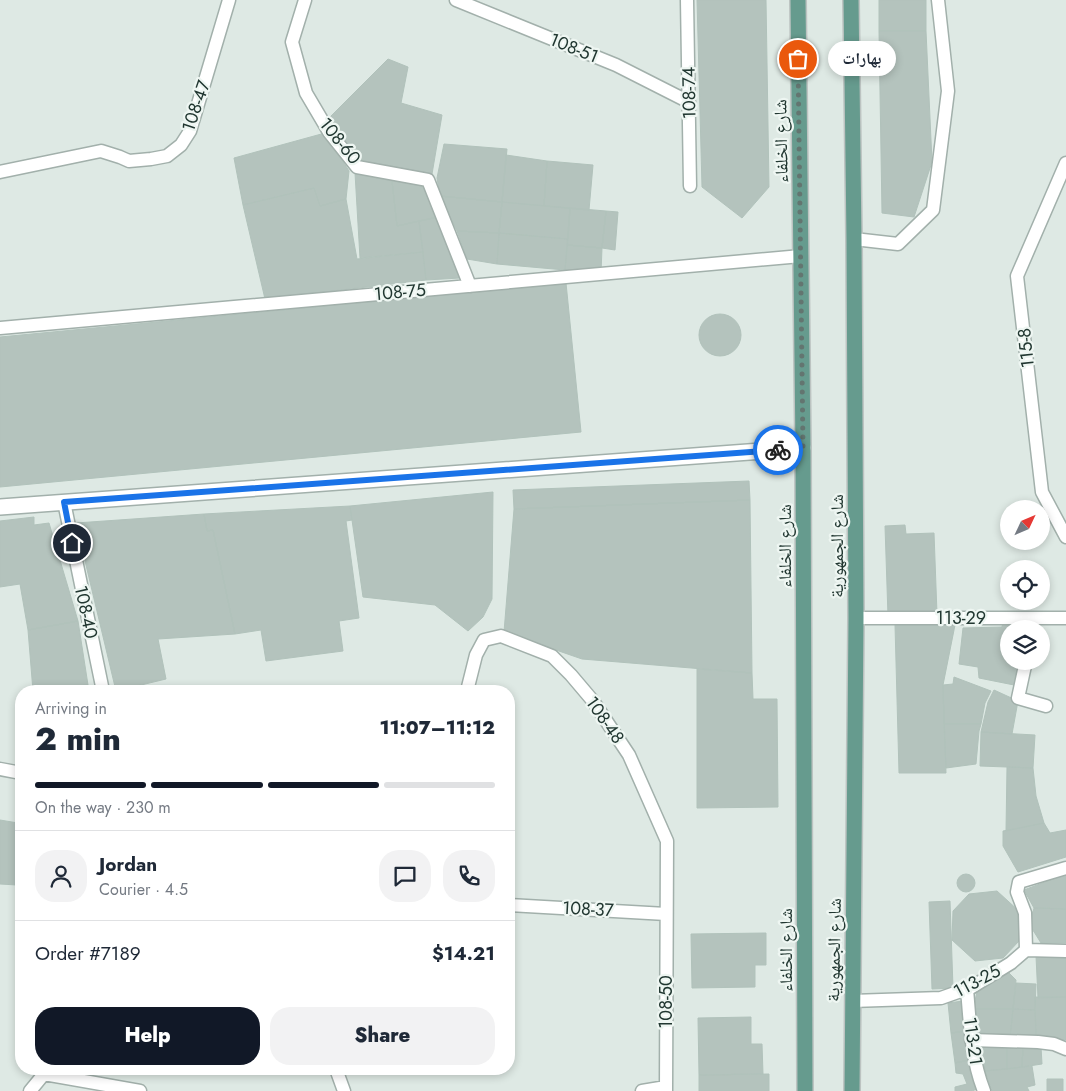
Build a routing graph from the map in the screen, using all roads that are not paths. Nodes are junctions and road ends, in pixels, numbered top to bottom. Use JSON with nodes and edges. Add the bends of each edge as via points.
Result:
{"nodes":[{"id":1,"x":229,"y":0,"type":"edge"},
{"id":2,"x":305,"y":0,"type":"edge"},
{"id":3,"x":456,"y":0,"type":"edge"},
{"id":4,"x":687,"y":0,"type":"edge"},
{"id":5,"x":798,"y":0,"type":"edge"},
{"id":6,"x":851,"y":0,"type":"edge"},
{"id":7,"x":938,"y":0,"type":"edge"},
{"id":8,"x":689,"y":102,"type":"junction"},
{"id":9,"x":1066,"y":163,"type":"edge"},
{"id":10,"x":0,"y":172,"type":"edge"},
{"id":11,"x":690,"y":186,"type":"dead end"},
{"id":12,"x":854,"y":239,"type":"junction"},
{"id":13,"x":801,"y":256,"type":"junction"},
{"id":14,"x":470,"y":286,"type":"junction"},
{"id":15,"x":0,"y":328,"type":"edge"},
{"id":16,"x":803,"y":448,"type":"junction"},
{"id":17,"x":64,"y":502,"type":"junction"},
{"id":18,"x":0,"y":507,"type":"edge"},
{"id":19,"x":1066,"y":537,"type":"edge"},
{"id":20,"x":856,"y":618,"type":"junction"},
{"id":21,"x":1066,"y":618,"type":"edge"},
{"id":22,"x":1050,"y":620,"type":"edge"},
{"id":23,"x":1000,"y":622,"type":"edge"},
{"id":24,"x":1024,"y":670,"type":"edge"},
{"id":25,"x":102,"y":685,"type":"edge"},
{"id":26,"x":468,"y":685,"type":"edge"},
{"id":27,"x":1046,"y":706,"type":"dead end"},
{"id":28,"x":0,"y":769,"type":"edge"},
{"id":29,"x":15,"y":772,"type":"edge"},
{"id":30,"x":1066,"y":868,"type":"edge"},
{"id":31,"x":515,"y":905,"type":"edge"},
{"id":32,"x":666,"y":914,"type":"junction"},
{"id":33,"x":1026,"y":950,"type":"junction"},
{"id":34,"x":1066,"y":951,"type":"edge"},
{"id":35,"x":967,"y":989,"type":"junction"},
{"id":36,"x":852,"y":1001,"type":"junction"},
{"id":37,"x":971,"y":1040,"type":"junction"},
{"id":38,"x":1066,"y":1050,"type":"edge"},
{"id":39,"x":41,"y":1075,"type":"edge"},
{"id":40,"x":63,"y":1075,"type":"edge"},
{"id":41,"x":338,"y":1075,"type":"edge"},
{"id":42,"x":666,"y":1089,"type":"edge"},
{"id":43,"x":30,"y":1091,"type":"edge"},
{"id":44,"x":140,"y":1091,"type":"edge"},
{"id":45,"x":344,"y":1091,"type":"edge"},
{"id":46,"x":642,"y":1091,"type":"edge"},
{"id":47,"x":805,"y":1091,"type":"edge"},
{"id":48,"x":852,"y":1091,"type":"edge"},
{"id":49,"x":984,"y":1091,"type":"edge"}],
"edges":[{"from":1,"to":10,"type":"lane","name":"108-47","via":[[190,131],[181,145],[167,156],[129,162],[101,152]]},
{"from":2,"to":14,"type":"lane","name":"108-60","via":[[292,42],[306,93],[329,132],[357,167],[428,180]]},
{"from":3,"to":8,"type":"lane","name":"108-51","via":[[616,65]]},
{"from":4,"to":8,"type":"lane","name":"108-74"},
{"from":5,"to":13,"type":"main road","name":"شارع الخلفاء"},
{"from":6,"to":12,"type":"main road","name":"شارع الجمهورية"},
{"from":7,"to":12,"type":"lane","via":[[948,91],[933,210],[898,244]]},
{"from":8,"to":11,"type":"lane","name":"108-74"},
{"from":9,"to":19,"type":"lane","name":"115-8","via":[[1018,276],[1042,492]]},
{"from":12,"to":20,"type":"main road","name":"شارع الجمهورية"},
{"from":13,"to":14,"type":"lane","name":"108-75"},
{"from":13,"to":16,"type":"main road","name":"شارع الخلفاء"},
{"from":14,"to":15,"type":"lane","name":"108-75"},
{"from":16,"to":17,"type":"street"},
{"from":16,"to":47,"type":"main road","name":"شارع الخلفاء"},
{"from":17,"to":18,"type":"street"},
{"from":17,"to":25,"type":"lane","name":"108-40"},
{"from":20,"to":23,"type":"lane","name":"113-29"},
{"from":20,"to":36,"type":"main road","name":"شارع الجمهورية"},
{"from":21,"to":22,"type":"lane","name":"113-29"},
{"from":24,"to":27,"type":"lane","via":[[1018,698]]},
{"from":26,"to":32,"type":"lane","name":"108-48","via":[[476,655],[484,640],[501,636],[552,656],[571,675],[593,701],[628,755],[667,841]]},
{"from":28,"to":29,"type":"lane"},
{"from":30,"to":33,"type":"lane","via":[[1020,882],[1018,892],[1025,913]]},
{"from":31,"to":32,"type":"lane","name":"108-37"},
{"from":32,"to":42,"type":"lane","name":"108-50"},
{"from":33,"to":34,"type":"lane"},
{"from":33,"to":35,"type":"lane","name":"113-25"},
{"from":35,"to":36,"type":"lane","name":"113-25","via":[[941,998]]},
{"from":35,"to":37,"type":"lane","name":"113-21"},
{"from":36,"to":48,"type":"main road","name":"شارع الجمهورية"},
{"from":37,"to":38,"type":"lane","via":[[1038,1042]]},
{"from":37,"to":49,"type":"lane","name":"113-21"},
{"from":39,"to":43,"type":"lane"},
{"from":40,"to":44,"type":"lane"},
{"from":41,"to":45,"type":"lane"},
{"from":42,"to":46,"type":"lane"}]}
